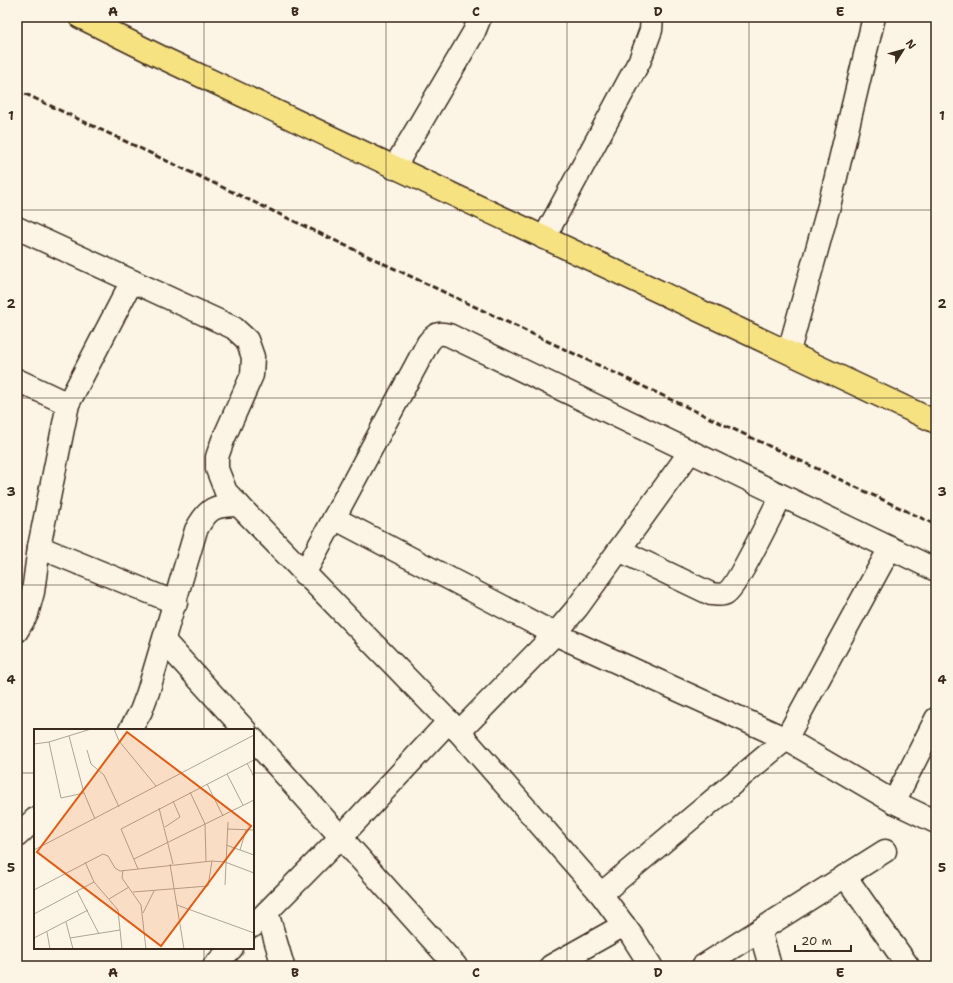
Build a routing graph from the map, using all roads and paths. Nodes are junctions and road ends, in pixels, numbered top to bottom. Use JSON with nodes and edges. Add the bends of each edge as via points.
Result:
{"nodes":[{"id":1,"x":80,"y":17,"type":"edge"},
{"id":2,"x":480,"y":17,"type":"edge"},
{"id":3,"x":652,"y":17,"type":"edge"},
{"id":4,"x":874,"y":17,"type":"edge"},
{"id":5,"x":394,"y":168,"type":"junction"},
{"id":6,"x":17,"y":228,"type":"edge"},
{"id":7,"x":544,"y":238,"type":"junction"},
{"id":8,"x":132,"y":281,"type":"junction"},
{"id":9,"x":789,"y":351,"type":"junction"},
{"id":10,"x":17,"y":380,"type":"edge"},
{"id":11,"x":68,"y":404,"type":"junction"},
{"id":12,"x":936,"y":422,"type":"edge"},
{"id":13,"x":690,"y":452,"type":"junction"},
{"id":14,"x":781,"y":496,"type":"junction"},
{"id":15,"x":239,"y":505,"type":"junction"},
{"id":16,"x":334,"y":518,"type":"junction"},
{"id":17,"x":39,"y":547,"type":"junction"},
{"id":18,"x":890,"y":548,"type":"junction"},
{"id":19,"x":619,"y":550,"type":"junction"},
{"id":20,"x":936,"y":570,"type":"edge"},
{"id":21,"x":304,"y":574,"type":"junction"},
{"id":22,"x":176,"y":603,"type":"junction"},
{"id":23,"x":17,"y":631,"type":"edge"},
{"id":24,"x":555,"y":634,"type":"junction"},
{"id":25,"x":164,"y":641,"type":"junction"},
{"id":26,"x":936,"y":719,"type":"edge"},
{"id":27,"x":454,"y":727,"type":"junction"},
{"id":28,"x":131,"y":729,"type":"edge"},
{"id":29,"x":244,"y":729,"type":"edge"},
{"id":30,"x":786,"y":739,"type":"junction"},
{"id":31,"x":254,"y":740,"type":"edge"},
{"id":32,"x":894,"y":802,"type":"junction"},
{"id":33,"x":34,"y":820,"type":"edge"},
{"id":34,"x":936,"y":822,"type":"edge"},
{"id":35,"x":17,"y":836,"type":"edge"},
{"id":36,"x":342,"y":836,"type":"junction"},
{"id":37,"x":885,"y":851,"type":"dead end"},
{"id":38,"x":845,"y":876,"type":"junction"},
{"id":39,"x":601,"y":894,"type":"junction"},
{"id":40,"x":260,"y":919,"type":"edge"},
{"id":41,"x":624,"y":924,"type":"junction"},
{"id":42,"x":760,"y":930,"type":"junction"},
{"id":43,"x":231,"y":949,"type":"edge"},
{"id":44,"x":214,"y":966,"type":"edge"},
{"id":45,"x":284,"y":966,"type":"edge"},
{"id":46,"x":456,"y":966,"type":"edge"},
{"id":47,"x":551,"y":966,"type":"edge"},
{"id":48,"x":651,"y":966,"type":"edge"},
{"id":49,"x":703,"y":966,"type":"edge"},
{"id":50,"x":770,"y":966,"type":"edge"},
{"id":51,"x":908,"y":966,"type":"edge"}],
"edges":[{"from":1,"to":5,"type":"main road"},
{"from":2,"to":5,"type":"street","via":[[474,32]]},
{"from":3,"to":7,"type":"street","via":[[651,30],[640,60]]},
{"from":4,"to":9,"type":"street","via":[[830,202]]},
{"from":5,"to":7,"type":"main road"},
{"from":6,"to":8,"type":"street"},
{"from":7,"to":9,"type":"main road"},
{"from":8,"to":11,"type":"street"},
{"from":8,"to":15,"type":"street","via":[[234,328],[247,340],[253,357],[252,375],[222,440],[217,457],[217,468],[226,492]]},
{"from":9,"to":12,"type":"main road"},
{"from":10,"to":11,"type":"street"},
{"from":11,"to":17,"type":"street"},
{"from":13,"to":14,"type":"street"},
{"from":13,"to":16,"type":"street","via":[[449,335],[440,333],[434,335],[428,343]]},
{"from":13,"to":19,"type":"street"},
{"from":14,"to":18,"type":"street"},
{"from":14,"to":19,"type":"street","via":[[737,580],[726,593],[711,594]]},
{"from":15,"to":21,"type":"street"},
{"from":15,"to":22,"type":"street","via":[[222,505],[204,516],[196,530]]},
{"from":16,"to":21,"type":"street"},
{"from":16,"to":24,"type":"street"},
{"from":17,"to":22,"type":"street"},
{"from":17,"to":23,"type":"street","via":[[33,592],[27,614]]},
{"from":18,"to":20,"type":"street"},
{"from":18,"to":30,"type":"street"},
{"from":19,"to":24,"type":"street"},
{"from":21,"to":27,"type":"street"},
{"from":22,"to":25,"type":"street"},
{"from":24,"to":27,"type":"street"},
{"from":24,"to":30,"type":"street"},
{"from":25,"to":28,"type":"street","via":[[141,711]]},
{"from":25,"to":29,"type":"street"},
{"from":26,"to":32,"type":"street"},
{"from":27,"to":36,"type":"street"},
{"from":27,"to":39,"type":"street"},
{"from":30,"to":32,"type":"street"},
{"from":30,"to":39,"type":"street"},
{"from":31,"to":36,"type":"street"},
{"from":32,"to":34,"type":"street"},
{"from":33,"to":35,"type":"street"},
{"from":36,"to":40,"type":"street"},
{"from":36,"to":46,"type":"street"},
{"from":37,"to":38,"type":"street"},
{"from":38,"to":42,"type":"street"},
{"from":38,"to":51,"type":"street"},
{"from":39,"to":41,"type":"street"},
{"from":40,"to":45,"type":"street"},
{"from":41,"to":47,"type":"street"},
{"from":41,"to":48,"type":"street"},
{"from":42,"to":49,"type":"street"},
{"from":42,"to":50,"type":"street"},
{"from":43,"to":44,"type":"street"}]}
